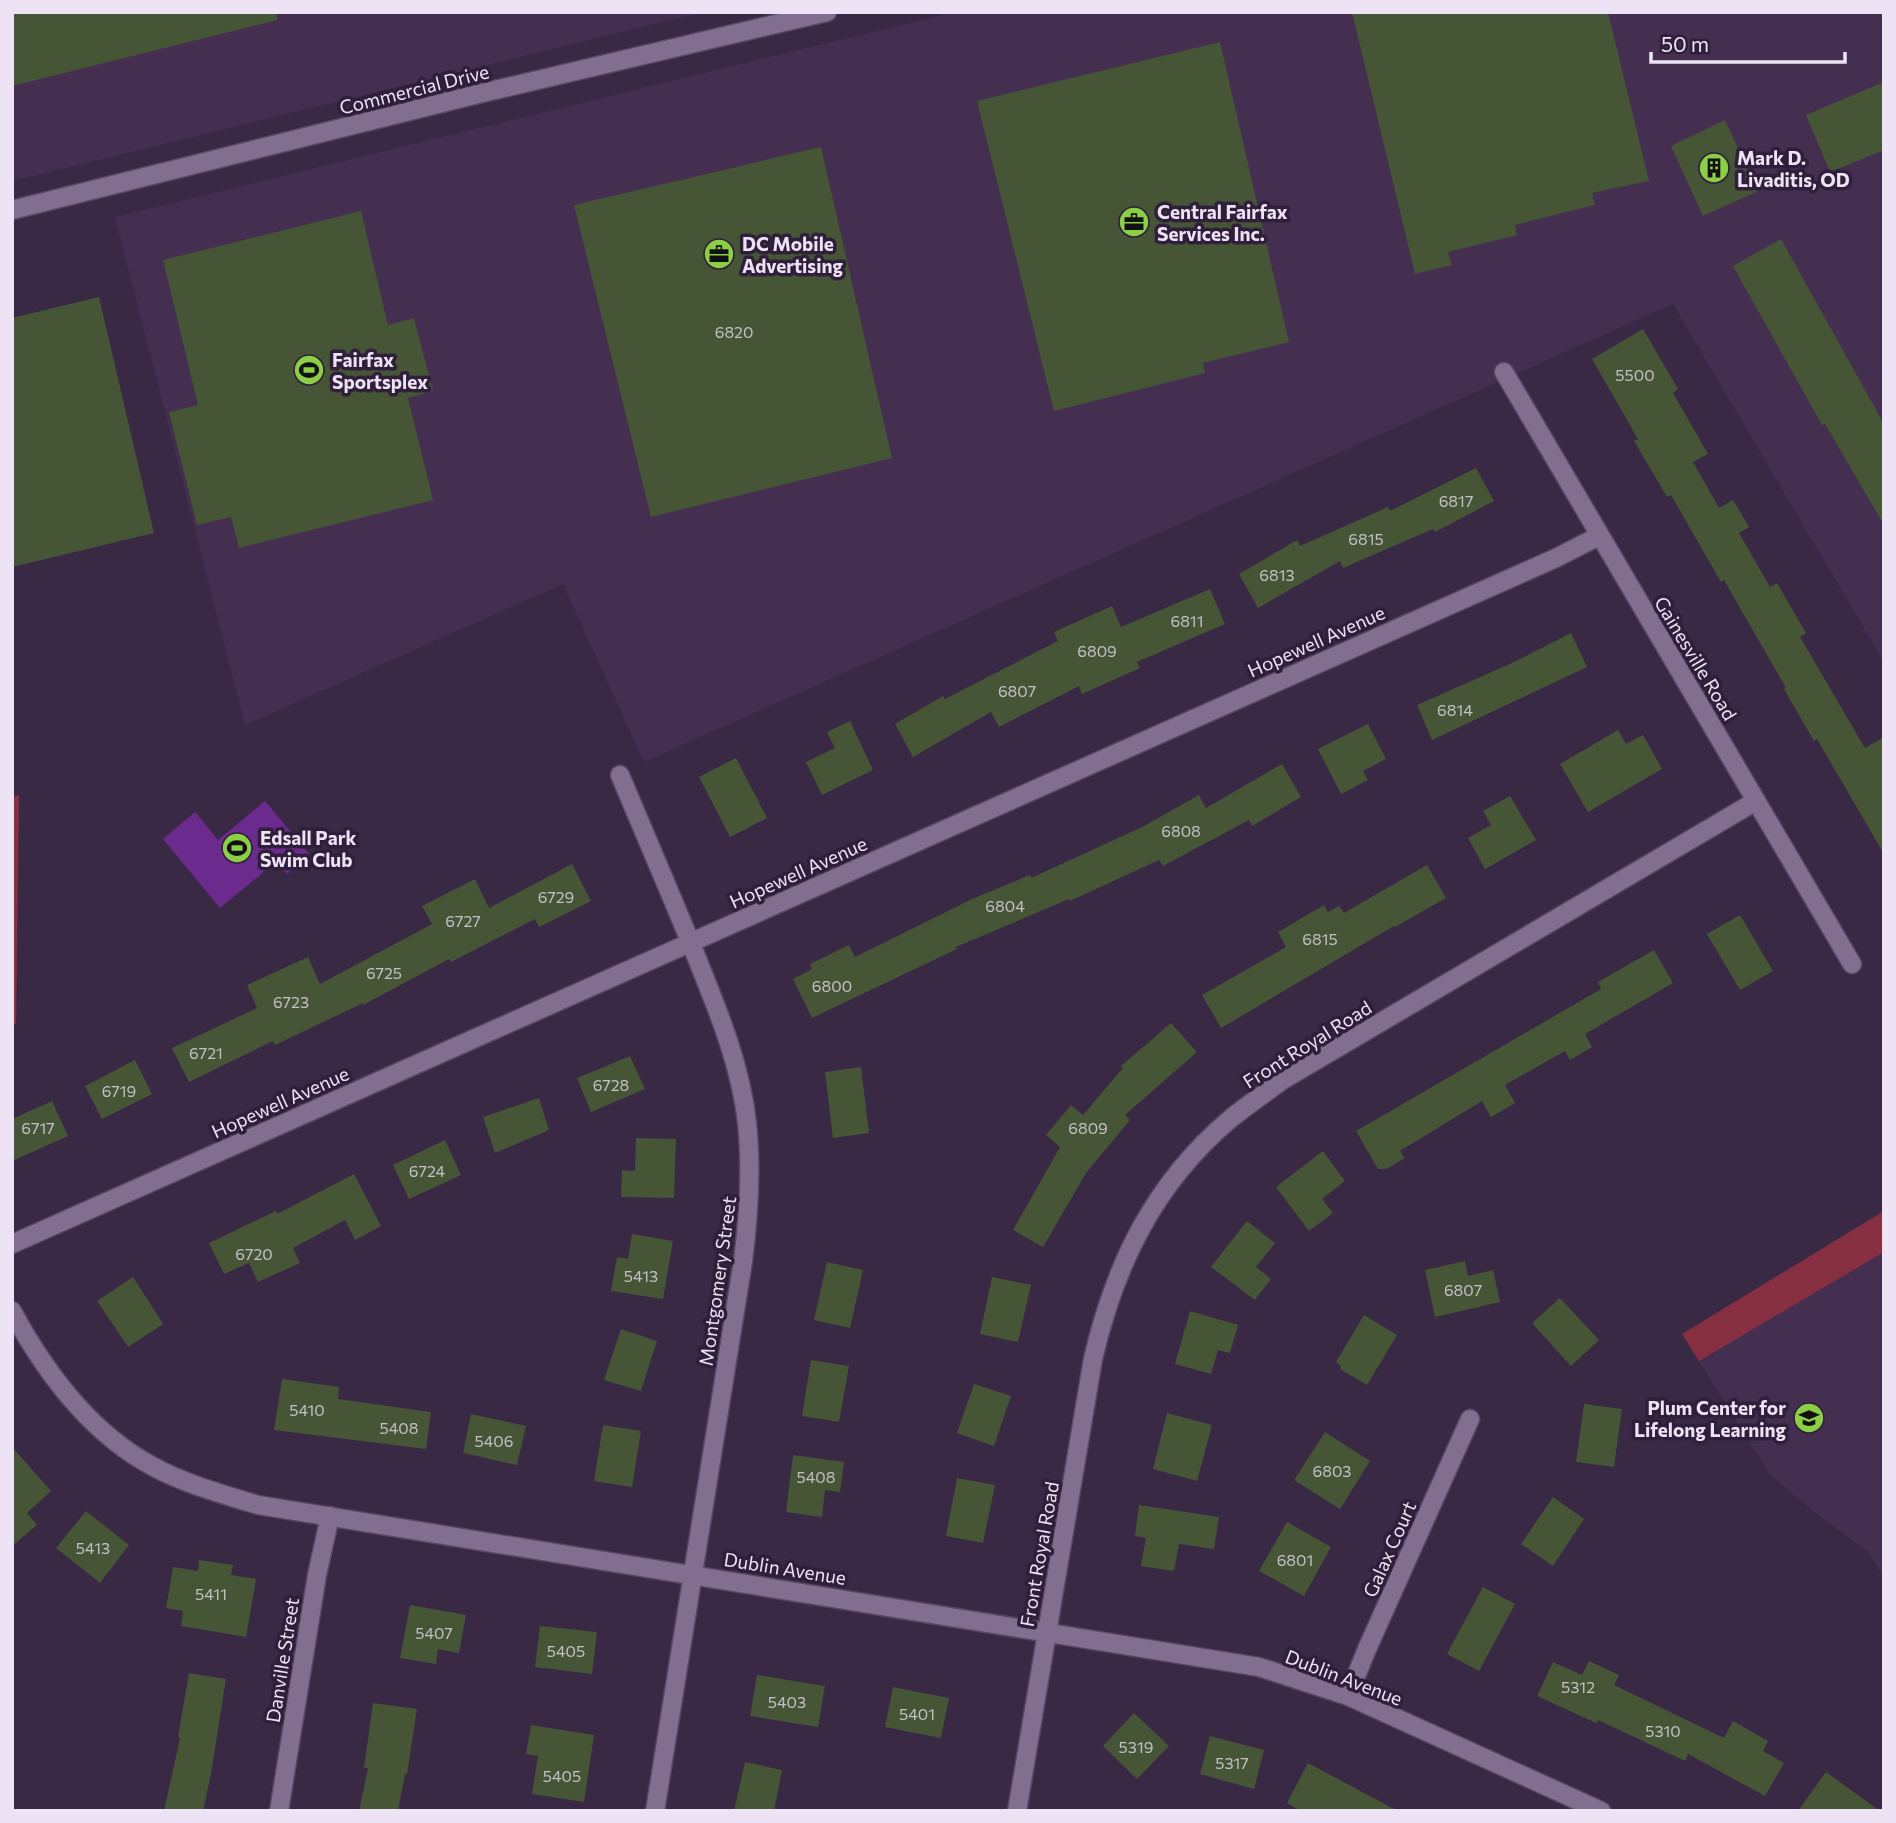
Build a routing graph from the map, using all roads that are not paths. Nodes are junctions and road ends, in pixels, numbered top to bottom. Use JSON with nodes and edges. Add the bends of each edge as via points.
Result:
{"nodes":[{"id":1,"x":827,"y":12,"type":"edge"},
{"id":2,"x":12,"y":210,"type":"edge"},
{"id":3,"x":1504,"y":372,"type":"dead end"},
{"id":4,"x":1600,"y":536,"type":"junction"},
{"id":5,"x":620,"y":775,"type":"dead end"},
{"id":6,"x":1756,"y":801,"type":"junction"},
{"id":7,"x":691,"y":943,"type":"junction"},
{"id":8,"x":1852,"y":964,"type":"dead end"},
{"id":9,"x":12,"y":1244,"type":"edge"},
{"id":10,"x":12,"y":1311,"type":"edge"},
{"id":11,"x":1470,"y":1419,"type":"dead end"},
{"id":12,"x":330,"y":1516,"type":"junction"},
{"id":13,"x":693,"y":1575,"type":"junction"},
{"id":14,"x":1047,"y":1632,"type":"junction"},
{"id":15,"x":1348,"y":1696,"type":"junction"},
{"id":16,"x":279,"y":1811,"type":"edge"},
{"id":17,"x":655,"y":1811,"type":"edge"},
{"id":18,"x":1017,"y":1811,"type":"edge"},
{"id":19,"x":1601,"y":1811,"type":"edge"}],
"edges":[{"from":1,"to":2,"type":"street","name":"Commercial Drive"},
{"from":3,"to":4,"type":"street","name":"Gainesville Road"},
{"from":4,"to":6,"type":"street","name":"Gainesville Road"},
{"from":4,"to":7,"type":"street","name":"Hopewell Avenue"},
{"from":5,"to":7,"type":"street","name":"Montgomery Street"},
{"from":6,"to":8,"type":"street","name":"Gainesville Road"},
{"from":6,"to":14,"type":"street","name":"Front Royal Road","via":[[1281,1081],[1230,1119],[1181,1169],[1133,1240],[1102,1319]]},
{"from":7,"to":9,"type":"street","name":"Hopewell Avenue"},
{"from":7,"to":13,"type":"street","name":"Montgomery Street","via":[[736,1066],[751,1172],[743,1261]]},
{"from":10,"to":12,"type":"street","name":"Dublin Avenue","via":[[73,1402],[118,1444],[151,1466],[199,1488],[258,1505]]},
{"from":11,"to":15,"type":"street","name":"Galax Court"},
{"from":12,"to":13,"type":"street","name":"Dublin Avenue"},
{"from":12,"to":16,"type":"street","name":"Danville Street"},
{"from":13,"to":14,"type":"street","name":"Dublin Avenue"},
{"from":13,"to":17,"type":"street","name":"Montgomery Street"},
{"from":14,"to":15,"type":"street","name":"Dublin Avenue","via":[[1259,1667]]},
{"from":14,"to":18,"type":"street","name":"Front Royal Road"},
{"from":15,"to":19,"type":"street","name":"Dublin Avenue"}]}
